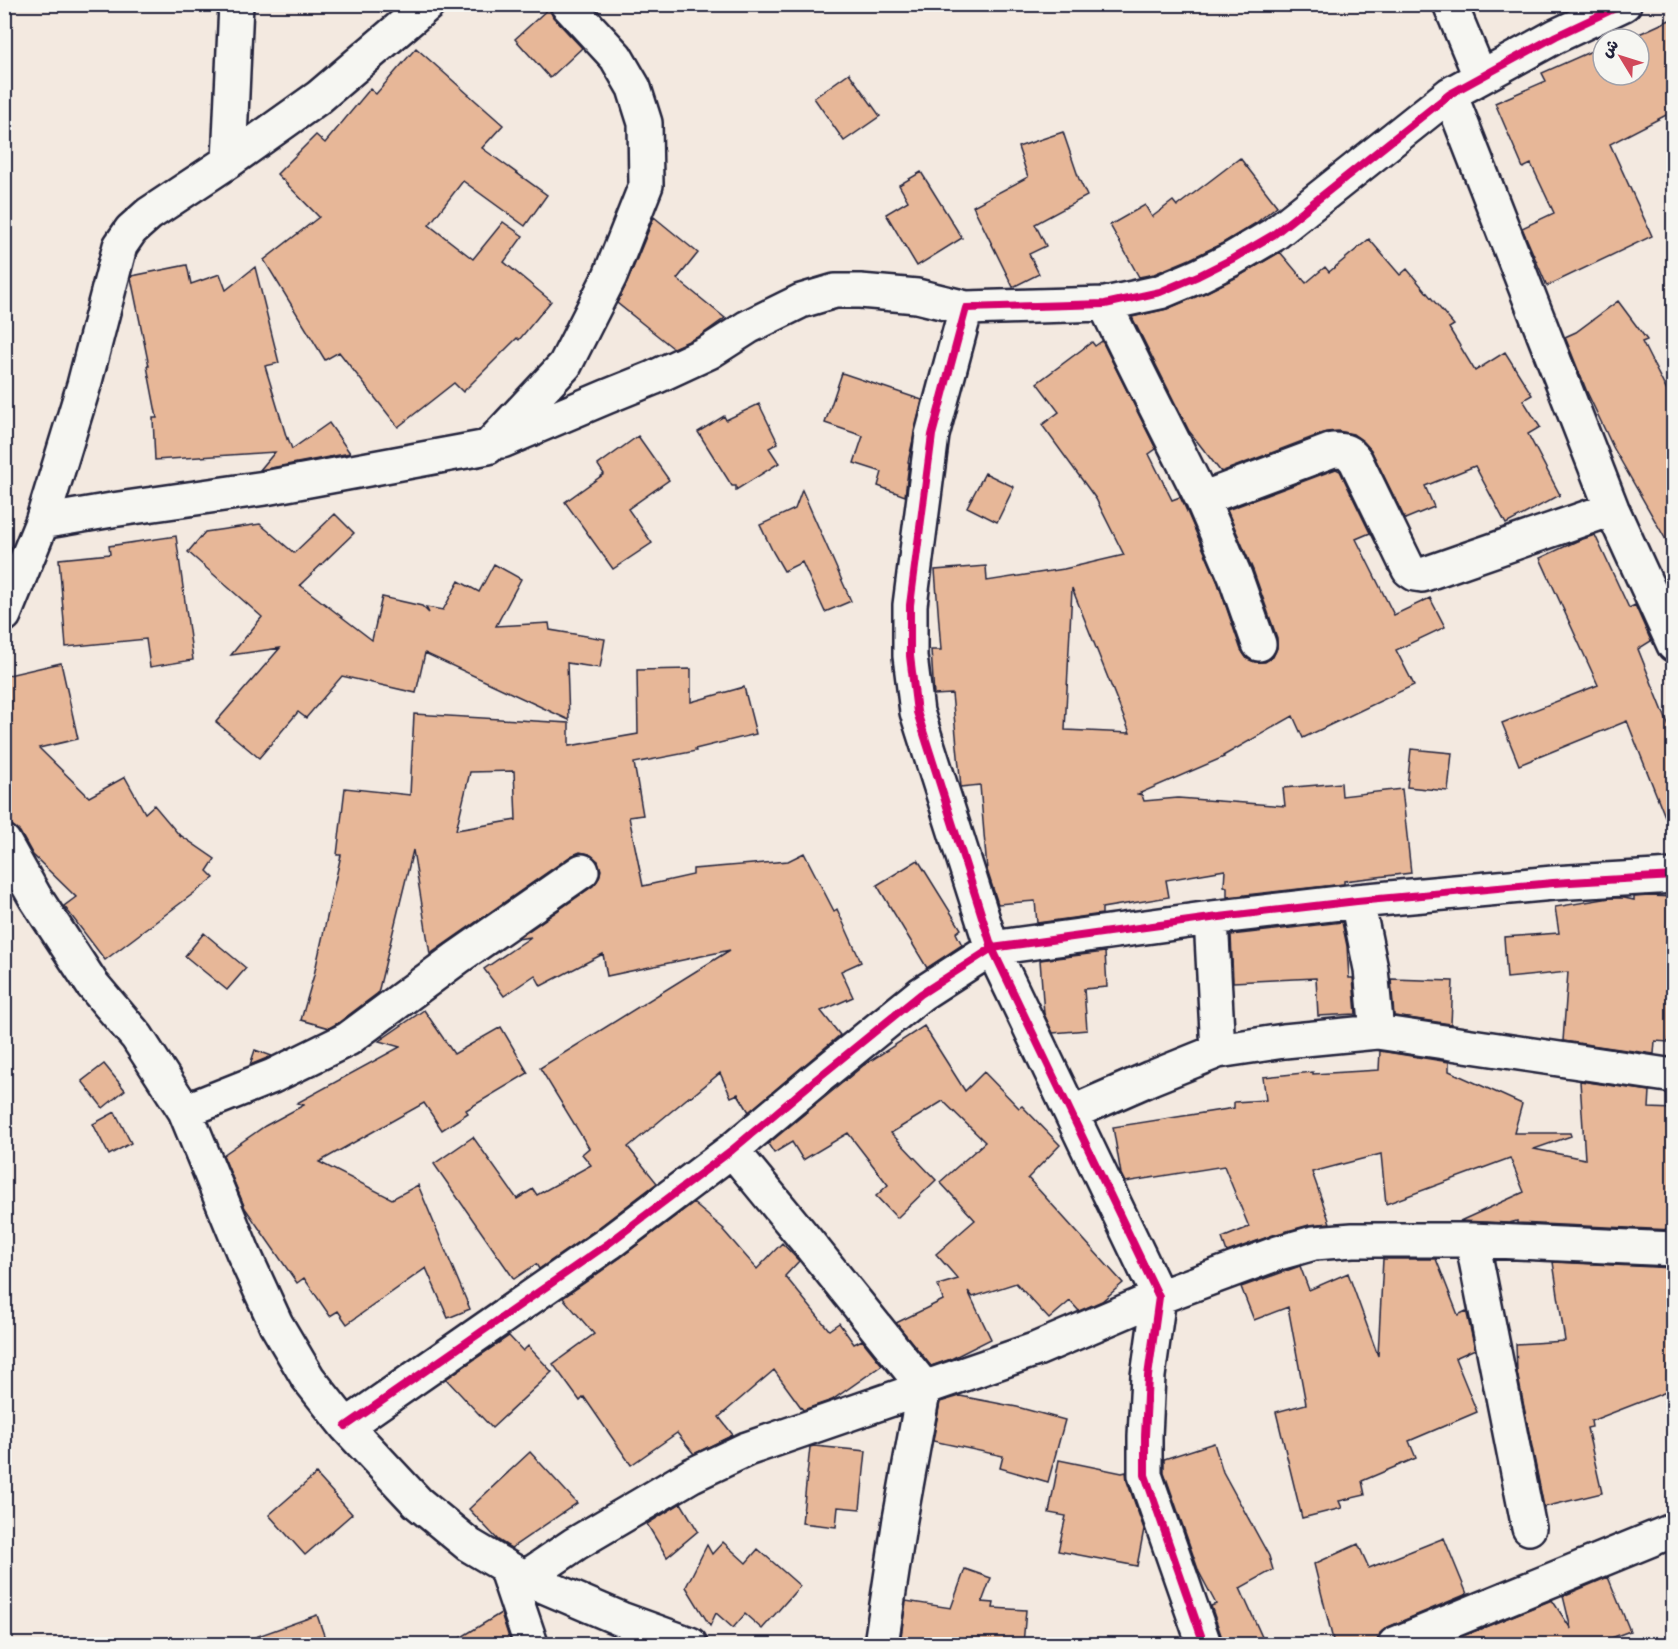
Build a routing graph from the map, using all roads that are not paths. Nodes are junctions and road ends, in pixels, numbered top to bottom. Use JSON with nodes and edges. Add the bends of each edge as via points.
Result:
{"nodes":[{"id":1,"x":236,"y":4,"type":"edge"},
{"id":2,"x":429,"y":4,"type":"edge"},
{"id":3,"x":567,"y":4,"type":"edge"},
{"id":4,"x":1449,"y":4,"type":"edge"},
{"id":5,"x":1624,"y":4,"type":"edge"},
{"id":6,"x":1480,"y":76,"type":"junction"},
{"id":7,"x":1450,"y":94,"type":"junction"},
{"id":8,"x":229,"y":161,"type":"junction"},
{"id":9,"x":1105,"y":304,"type":"junction"},
{"id":10,"x":966,"y":308,"type":"junction"},
{"id":11,"x":488,"y":447,"type":"junction"},
{"id":12,"x":1202,"y":499,"type":"junction"},
{"id":13,"x":1612,"y":509,"type":"junction"},
{"id":14,"x":42,"y":522,"type":"junction"},
{"id":15,"x":4,"y":615,"type":"edge"},
{"id":16,"x":1259,"y":644,"type":"dead end"},
{"id":17,"x":1674,"y":645,"type":"edge"},
{"id":18,"x":4,"y":842,"type":"edge"},
{"id":19,"x":582,"y":871,"type":"dead end"},
{"id":20,"x":1674,"y":876,"type":"edge"},
{"id":21,"x":1357,"y":901,"type":"junction"},
{"id":22,"x":1211,"y":918,"type":"junction"},
{"id":23,"x":992,"y":948,"type":"junction"},
{"id":24,"x":1377,"y":1032,"type":"junction"},
{"id":25,"x":1218,"y":1051,"type":"junction"},
{"id":26,"x":1674,"y":1076,"type":"edge"},
{"id":27,"x":185,"y":1111,"type":"junction"},
{"id":28,"x":1071,"y":1113,"type":"junction"},
{"id":29,"x":732,"y":1150,"type":"junction"},
{"id":30,"x":1472,"y":1240,"type":"junction"},
{"id":31,"x":1674,"y":1249,"type":"edge"},
{"id":32,"x":1159,"y":1297,"type":"junction"},
{"id":33,"x":924,"y":1387,"type":"junction"},
{"id":34,"x":346,"y":1426,"type":"junction"},
{"id":35,"x":1529,"y":1528,"type":"dead end"},
{"id":36,"x":1674,"y":1530,"type":"edge"},
{"id":37,"x":515,"y":1573,"type":"junction"},
{"id":38,"x":531,"y":1644,"type":"edge"},
{"id":39,"x":690,"y":1644,"type":"edge"},
{"id":40,"x":881,"y":1644,"type":"edge"},
{"id":41,"x":1204,"y":1644,"type":"edge"},
{"id":42,"x":1395,"y":1644,"type":"edge"}],
"edges":[{"from":1,"to":8,"type":"street"},
{"from":2,"to":8,"type":"street","via":[[320,97]]},
{"from":3,"to":11,"type":"street","via":[[616,57],[634,88],[645,123],[646,185],[610,276],[565,365]]},
{"from":4,"to":6,"type":"street"},
{"from":5,"to":6,"type":"street"},
{"from":6,"to":7,"type":"street"},
{"from":7,"to":9,"type":"street","via":[[1273,235],[1160,292]]},
{"from":7,"to":13,"type":"street"},
{"from":8,"to":14,"type":"street","via":[[149,214],[120,246],[84,385]]},
{"from":9,"to":10,"type":"street"},
{"from":9,"to":12,"type":"street"},
{"from":10,"to":11,"type":"street","via":[[917,296],[834,291],[801,301],[662,374]]},
{"from":10,"to":23,"type":"street","via":[[932,435],[910,605],[910,656],[917,712]]},
{"from":11,"to":14,"type":"street","via":[[265,488]]},
{"from":12,"to":13,"type":"street","via":[[1333,450],[1349,452],[1409,570],[1422,575]]},
{"from":12,"to":16,"type":"street"},
{"from":13,"to":17,"type":"street"},
{"from":14,"to":15,"type":"street"},
{"from":18,"to":27,"type":"street","via":[[34,897],[92,984],[136,1037]]},
{"from":19,"to":27,"type":"street","via":[[348,1039],[273,1076]]},
{"from":20,"to":21,"type":"street"},
{"from":21,"to":22,"type":"street"},
{"from":21,"to":24,"type":"street","via":[[1371,969]]},
{"from":22,"to":23,"type":"street"},
{"from":22,"to":25,"type":"street"},
{"from":23,"to":28,"type":"street"},
{"from":23,"to":29,"type":"street","via":[[921,994]]},
{"from":24,"to":25,"type":"street"},
{"from":24,"to":26,"type":"street"},
{"from":25,"to":28,"type":"street"},
{"from":27,"to":34,"type":"street","via":[[276,1324],[308,1378]]},
{"from":28,"to":32,"type":"street"},
{"from":29,"to":33,"type":"street"},
{"from":29,"to":34,"type":"street","via":[[609,1243]]},
{"from":30,"to":31,"type":"street"},
{"from":30,"to":32,"type":"street","via":[[1314,1243]]},
{"from":30,"to":35,"type":"street"},
{"from":32,"to":33,"type":"street","via":[[1037,1348]]},
{"from":32,"to":41,"type":"street","via":[[1148,1376],[1145,1475]]},
{"from":33,"to":37,"type":"street","via":[[747,1449]]},
{"from":33,"to":40,"type":"street"},
{"from":34,"to":37,"type":"street","via":[[418,1503],[469,1545]]},
{"from":36,"to":42,"type":"street"},
{"from":37,"to":38,"type":"street"},
{"from":37,"to":39,"type":"street"}]}
